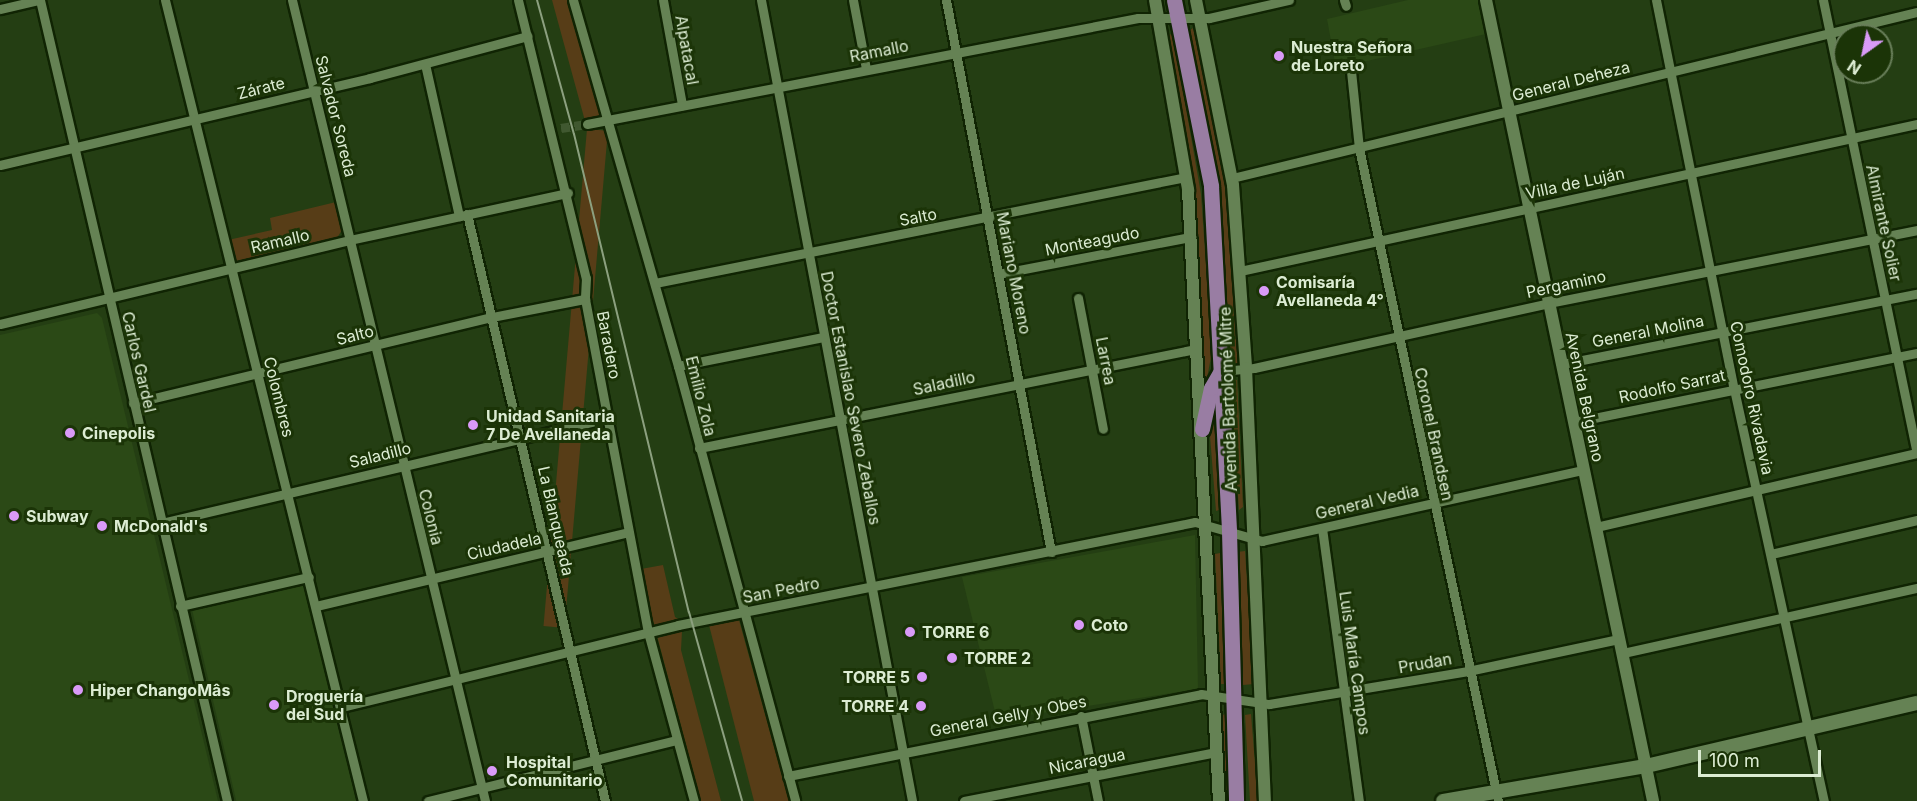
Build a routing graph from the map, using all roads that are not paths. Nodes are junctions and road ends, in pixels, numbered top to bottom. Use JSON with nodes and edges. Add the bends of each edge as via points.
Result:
{"nodes":[{"id":1,"x":39,"y":0,"type":"edge"},
{"id":2,"x":165,"y":0,"type":"edge"},
{"id":3,"x":292,"y":0,"type":"edge"},
{"id":4,"x":518,"y":0,"type":"edge"},
{"id":5,"x":573,"y":0,"type":"edge"},
{"id":6,"x":663,"y":0,"type":"edge"},
{"id":7,"x":761,"y":0,"type":"edge"},
{"id":8,"x":853,"y":0,"type":"edge"},
{"id":9,"x":946,"y":0,"type":"edge"},
{"id":10,"x":1155,"y":0,"type":"edge"},
{"id":11,"x":1174,"y":0,"type":"edge"},
{"id":12,"x":1196,"y":0,"type":"edge"},
{"id":13,"x":1289,"y":0,"type":"edge"},
{"id":14,"x":1486,"y":0,"type":"edge"},
{"id":15,"x":1656,"y":0,"type":"edge"},
{"id":16,"x":1822,"y":0,"type":"edge"},
{"id":17,"x":0,"y":9,"type":"edge"},
{"id":18,"x":1917,"y":12,"type":"edge"},
{"id":19,"x":1158,"y":15,"type":"junction"},
{"id":20,"x":1178,"y":17,"type":"junction"},
{"id":21,"x":1199,"y":18,"type":"junction"},
{"id":22,"x":1830,"y":33,"type":"junction"},
{"id":23,"x":528,"y":36,"type":"junction"},
{"id":24,"x":956,"y":52,"type":"junction"},
{"id":25,"x":425,"y":64,"type":"junction"},
{"id":26,"x":866,"y":69,"type":"junction"},
{"id":27,"x":1351,"y":71,"type":"dead end"},
{"id":28,"x":1671,"y":72,"type":"junction"},
{"id":29,"x":777,"y":87,"type":"junction"},
{"id":30,"x":316,"y":90,"type":"junction"},
{"id":31,"x":682,"y":105,"type":"junction"},
{"id":32,"x":1508,"y":111,"type":"junction"},
{"id":33,"x":194,"y":119,"type":"junction"},
{"id":34,"x":609,"y":120,"type":"junction"},
{"id":35,"x":587,"y":124,"type":"tunnel mouth"},
{"id":36,"x":1917,"y":124,"type":"edge"},
{"id":37,"x":1851,"y":138,"type":"junction"},
{"id":38,"x":75,"y":147,"type":"junction"},
{"id":39,"x":1359,"y":148,"type":"junction"},
{"id":40,"x":0,"y":165,"type":"edge"},
{"id":41,"x":1692,"y":173,"type":"junction"},
{"id":42,"x":1186,"y":177,"type":"junction"},
{"id":43,"x":1232,"y":178,"type":"junction"},
{"id":44,"x":568,"y":193,"type":"junction"},
{"id":45,"x":1528,"y":209,"type":"junction"},
{"id":46,"x":463,"y":215,"type":"junction"},
{"id":47,"x":988,"y":219,"type":"junction"},
{"id":48,"x":1917,"y":230,"type":"edge"},
{"id":49,"x":1191,"y":237,"type":"junction"},
{"id":50,"x":1872,"y":239,"type":"junction"},
{"id":51,"x":350,"y":240,"type":"junction"},
{"id":52,"x":1379,"y":242,"type":"junction"},
{"id":53,"x":808,"y":254,"type":"junction"},
{"id":54,"x":230,"y":268,"type":"junction"},
{"id":55,"x":1710,"y":270,"type":"junction"},
{"id":56,"x":1240,"y":271,"type":"junction"},
{"id":57,"x":998,"y":274,"type":"junction"},
{"id":58,"x":655,"y":283,"type":"junction"},
{"id":59,"x":1917,"y":294,"type":"edge"},
{"id":60,"x":110,"y":297,"type":"junction"},
{"id":61,"x":1078,"y":298,"type":"dead end"},
{"id":62,"x":585,"y":299,"type":"junction"},
{"id":63,"x":1886,"y":300,"type":"junction"},
{"id":64,"x":1549,"y":303,"type":"junction"},
{"id":65,"x":492,"y":317,"type":"junction"},
{"id":66,"x":0,"y":324,"type":"edge"},
{"id":67,"x":1723,"y":332,"type":"junction"},
{"id":68,"x":823,"y":337,"type":"junction"},
{"id":69,"x":1398,"y":337,"type":"junction"},
{"id":70,"x":375,"y":346,"type":"junction"},
{"id":71,"x":1197,"y":350,"type":"junction"},
{"id":72,"x":1917,"y":353,"type":"edge"},
{"id":73,"x":1897,"y":357,"type":"junction"},
{"id":74,"x":1562,"y":364,"type":"junction"},
{"id":75,"x":678,"y":366,"type":"junction"},
{"id":76,"x":1246,"y":368,"type":"junction"},
{"id":77,"x":1093,"y":369,"type":"junction"},
{"id":78,"x":1221,"y":371,"type":"junction"},
{"id":79,"x":258,"y":374,"type":"junction"},
{"id":80,"x":1020,"y":383,"type":"junction"},
{"id":81,"x":1734,"y":388,"type":"junction"},
{"id":82,"x":133,"y":403,"type":"junction"},
{"id":83,"x":607,"y":418,"type":"junction"},
{"id":84,"x":841,"y":421,"type":"junction"},
{"id":85,"x":1574,"y":422,"type":"junction"},
{"id":86,"x":1103,"y":429,"type":"dead end"},
{"id":87,"x":1202,"y":429,"type":"junction"},
{"id":88,"x":521,"y":436,"type":"junction"},
{"id":89,"x":699,"y":448,"type":"junction"},
{"id":90,"x":1917,"y":453,"type":"edge"},
{"id":91,"x":402,"y":465,"type":"junction"},
{"id":92,"x":1583,"y":470,"type":"junction"},
{"id":93,"x":1756,"y":489,"type":"junction"},
{"id":94,"x":288,"y":493,"type":"junction"},
{"id":95,"x":1433,"y":502,"type":"junction"},
{"id":96,"x":1917,"y":520,"type":"edge"},
{"id":97,"x":161,"y":523,"type":"junction"},
{"id":98,"x":1207,"y":523,"type":"junction"},
{"id":99,"x":1596,"y":527,"type":"junction"},
{"id":100,"x":1322,"y":528,"type":"junction"},
{"id":101,"x":1229,"y":531,"type":"junction"},
{"id":102,"x":628,"y":532,"type":"junction"},
{"id":103,"x":1251,"y":541,"type":"junction"},
{"id":104,"x":547,"y":551,"type":"junction"},
{"id":105,"x":1051,"y":552,"type":"junction"},
{"id":106,"x":1771,"y":554,"type":"junction"},
{"id":107,"x":309,"y":577,"type":"junction"},
{"id":108,"x":430,"y":579,"type":"junction"},
{"id":109,"x":872,"y":587,"type":"junction"},
{"id":110,"x":1917,"y":588,"type":"edge"},
{"id":111,"x":180,"y":606,"type":"junction"},
{"id":112,"x":316,"y":606,"type":"junction"},
{"id":113,"x":744,"y":613,"type":"junction"},
{"id":114,"x":1784,"y":620,"type":"junction"},
{"id":115,"x":648,"y":632,"type":"junction"},
{"id":116,"x":1619,"y":639,"type":"junction"},
{"id":117,"x":570,"y":651,"type":"junction"},
{"id":118,"x":1623,"y":652,"type":"junction"},
{"id":119,"x":1468,"y":671,"type":"junction"},
{"id":120,"x":456,"y":680,"type":"junction"},
{"id":121,"x":1343,"y":692,"type":"junction"},
{"id":122,"x":1214,"y":693,"type":"junction"},
{"id":123,"x":1234,"y":697,"type":"junction"},
{"id":124,"x":1917,"y":703,"type":"edge"},
{"id":125,"x":1261,"y":704,"type":"junction"},
{"id":126,"x":342,"y":707,"type":"junction"},
{"id":127,"x":1081,"y":717,"type":"junction"},
{"id":128,"x":1808,"y":728,"type":"junction"},
{"id":129,"x":676,"y":740,"type":"junction"},
{"id":130,"x":902,"y":752,"type":"junction"},
{"id":131,"x":1216,"y":752,"type":"junction"},
{"id":132,"x":596,"y":761,"type":"junction"},
{"id":133,"x":1238,"y":762,"type":"junction"},
{"id":134,"x":1646,"y":766,"type":"junction"},
{"id":135,"x":1093,"y":775,"type":"junction"},
{"id":136,"x":788,"y":776,"type":"junction"},
{"id":137,"x":482,"y":788,"type":"junction"},
{"id":138,"x":1497,"y":797,"type":"edge"},
{"id":139,"x":227,"y":801,"type":"edge"},
{"id":140,"x":363,"y":801,"type":"edge"},
{"id":141,"x":428,"y":801,"type":"edge"},
{"id":142,"x":485,"y":801,"type":"edge"},
{"id":143,"x":605,"y":801,"type":"edge"},
{"id":144,"x":694,"y":801,"type":"edge"},
{"id":145,"x":795,"y":801,"type":"edge"},
{"id":146,"x":912,"y":801,"type":"edge"},
{"id":147,"x":964,"y":801,"type":"edge"},
{"id":148,"x":1098,"y":801,"type":"edge"},
{"id":149,"x":1219,"y":801,"type":"edge"},
{"id":150,"x":1236,"y":801,"type":"edge"},
{"id":151,"x":1244,"y":801,"type":"edge"},
{"id":152,"x":1265,"y":801,"type":"edge"},
{"id":153,"x":1359,"y":801,"type":"edge"},
{"id":154,"x":1443,"y":801,"type":"edge"},
{"id":155,"x":1653,"y":801,"type":"edge"},
{"id":156,"x":1824,"y":801,"type":"edge"}],
"edges":[{"from":1,"to":17,"type":"street"},
{"from":1,"to":38,"type":"street","name":"Carlos Gardel"},
{"from":2,"to":33,"type":"street","name":"Colombres"},
{"from":3,"to":30,"type":"street","name":"Salvador Soreda"},
{"from":4,"to":23,"type":"street","name":"Baradero"},
{"from":5,"to":34,"type":"street","name":"Emilio Zola"},
{"from":6,"to":31,"type":"street","name":"Alpatacal"},
{"from":7,"to":29,"type":"street","name":"Doctor Estanislao Severo Zeballos"},
{"from":8,"to":26,"type":"street"},
{"from":9,"to":24,"type":"street","name":"Mariano Moreno"},
{"from":10,"to":19,"type":"street","name":"Avenida Bartolomé Mitre"},
{"from":11,"to":20,"type":"main road","name":"Avenida Bartolomé Mitre"},
{"from":12,"to":21,"type":"street","name":"Avenida Bartolomé Mitre"},
{"from":13,"to":21,"type":"street","name":"Ramallo"},
{"from":14,"to":32,"type":"street","name":"Avenida Belgrano"},
{"from":15,"to":28,"type":"street","name":"Comodoro Rivadavia"},
{"from":16,"to":22,"type":"street","name":"Almirante Solier"},
{"from":18,"to":22,"type":"street","name":"General Deheza"},
{"from":19,"to":20,"type":"street","name":"Ramallo"},
{"from":19,"to":24,"type":"street","name":"Ramallo"},
{"from":19,"to":42,"type":"street","name":"Avenida Bartolomé Mitre"},
{"from":20,"to":21,"type":"street","name":"Ramallo"},
{"from":20,"to":78,"type":"main road","name":"Avenida Bartolomé Mitre","via":[[1211,186]]},
{"from":21,"to":43,"type":"street","name":"Avenida Bartolomé Mitre"},
{"from":22,"to":28,"type":"street","name":"General Deheza"},
{"from":22,"to":37,"type":"street","name":"Almirante Solier"},
{"from":23,"to":25,"type":"street","name":"Zárate"},
{"from":23,"to":44,"type":"street","name":"Baradero","via":[[557,129]]},
{"from":24,"to":26,"type":"street","name":"Ramallo"},
{"from":24,"to":47,"type":"street","name":"Mariano Moreno"},
{"from":25,"to":30,"type":"street","name":"Zárate"},
{"from":25,"to":46,"type":"street","name":"La Blanqueada"},
{"from":26,"to":29,"type":"street","name":"Ramallo"},
{"from":27,"to":39,"type":"street","name":"Coronel Brandsen"},
{"from":28,"to":32,"type":"street","name":"General Deheza"},
{"from":28,"to":41,"type":"street","name":"Comodoro Rivadavia"},
{"from":29,"to":31,"type":"street","name":"Ramallo"},
{"from":29,"to":53,"type":"street","name":"Doctor Estanislao Severo Zeballos"},
{"from":30,"to":33,"type":"street","name":"Zárate"},
{"from":30,"to":51,"type":"street","name":"Salvador Soreda"},
{"from":31,"to":34,"type":"street","name":"Ramallo"},
{"from":32,"to":39,"type":"street","name":"General Deheza"},
{"from":32,"to":45,"type":"street","name":"Avenida Belgrano"},
{"from":33,"to":38,"type":"street","name":"Zárate"},
{"from":33,"to":54,"type":"street","name":"Colombres"},
{"from":34,"to":35,"type":"street","name":"Ramallo"},
{"from":34,"to":58,"type":"street","name":"Emilio Zola"},
{"from":36,"to":37,"type":"street","name":"Villa de Luján"},
{"from":37,"to":41,"type":"street","name":"Villa de Luján"},
{"from":37,"to":50,"type":"street","name":"Almirante Solier"},
{"from":38,"to":40,"type":"street","name":"Zárate"},
{"from":38,"to":60,"type":"street","name":"Carlos Gardel"},
{"from":39,"to":43,"type":"street","name":"General Deheza"},
{"from":39,"to":52,"type":"street","name":"Coronel Brandsen"},
{"from":41,"to":45,"type":"street","name":"Villa de Luján"},
{"from":41,"to":55,"type":"street","name":"Comodoro Rivadavia"},
{"from":42,"to":47,"type":"street","name":"Salto"},
{"from":42,"to":49,"type":"street","name":"Avenida Bartolomé Mitre"},
{"from":43,"to":56,"type":"street","name":"Avenida Bartolomé Mitre"},
{"from":44,"to":46,"type":"street","name":"Ramallo"},
{"from":44,"to":62,"type":"street","name":"Baradero","via":[[586,278]]},
{"from":45,"to":52,"type":"street","name":"Villa de Luján"},
{"from":45,"to":64,"type":"street","name":"Avenida Belgrano"},
{"from":46,"to":51,"type":"street","name":"Ramallo"},
{"from":46,"to":65,"type":"street","name":"La Blanqueada"},
{"from":47,"to":53,"type":"street","name":"Salto"},
{"from":47,"to":57,"type":"street","name":"Mariano Moreno"},
{"from":48,"to":50,"type":"street","name":"Pergamino"},
{"from":49,"to":57,"type":"street","name":"Monteagudo"},
{"from":49,"to":71,"type":"street","name":"Avenida Bartolomé Mitre"},
{"from":50,"to":55,"type":"street","name":"Pergamino"},
{"from":50,"to":63,"type":"street","name":"Almirante Solier"},
{"from":51,"to":54,"type":"street","name":"Ramallo"},
{"from":51,"to":70,"type":"street","name":"Colonia"},
{"from":52,"to":56,"type":"street","name":"Villa de Luján"},
{"from":52,"to":69,"type":"street","name":"Coronel Brandsen"},
{"from":53,"to":58,"type":"street","name":"Salto"},
{"from":53,"to":68,"type":"street","name":"Doctor Estanislao Severo Zeballos"},
{"from":54,"to":60,"type":"street","name":"Ramallo"},
{"from":54,"to":79,"type":"street","name":"Colombres"},
{"from":55,"to":64,"type":"street","name":"Pergamino"},
{"from":55,"to":67,"type":"street","name":"Comodoro Rivadavia"},
{"from":56,"to":76,"type":"street","name":"Avenida Bartolomé Mitre"},
{"from":57,"to":80,"type":"street","name":"Mariano Moreno"},
{"from":58,"to":75,"type":"street","name":"Emilio Zola"},
{"from":59,"to":63,"type":"street","name":"General Molina"},
{"from":60,"to":66,"type":"street","name":"Ramallo"},
{"from":60,"to":82,"type":"street","name":"Carlos Gardel"},
{"from":61,"to":77,"type":"street","name":"Larrea"},
{"from":62,"to":65,"type":"street","name":"Salto"},
{"from":62,"to":83,"type":"street","name":"Baradero"},
{"from":63,"to":67,"type":"street","name":"General Molina"},
{"from":63,"to":73,"type":"street","name":"Almirante Solier"},
{"from":64,"to":69,"type":"street","name":"Pergamino"},
{"from":64,"to":74,"type":"street","name":"Avenida Belgrano"},
{"from":65,"to":70,"type":"street","name":"Salto"},
{"from":65,"to":88,"type":"street","name":"La Blanqueada"},
{"from":67,"to":74,"type":"street","name":"General Molina"},
{"from":67,"to":81,"type":"street","name":"Comodoro Rivadavia"},
{"from":68,"to":75,"type":"street"},
{"from":68,"to":84,"type":"street","name":"Doctor Estanislao Severo Zeballos"},
{"from":69,"to":76,"type":"street","name":"Pergamino"},
{"from":69,"to":95,"type":"street","name":"Coronel Brandsen"},
{"from":70,"to":79,"type":"street","name":"Salto"},
{"from":70,"to":91,"type":"street","name":"Colonia"},
{"from":71,"to":77,"type":"street","name":"Saladillo"},
{"from":71,"to":87,"type":"street","name":"Avenida Bartolomé Mitre"},
{"from":72,"to":73,"type":"street","name":"Rodolfo Sarrat"},
{"from":73,"to":81,"type":"street","name":"Rodolfo Sarrat"},
{"from":73,"to":90,"type":"street","name":"Almirante Solier"},
{"from":74,"to":85,"type":"street","name":"Avenida Belgrano"},
{"from":75,"to":89,"type":"street","name":"Emilio Zola"},
{"from":76,"to":78,"type":"street","name":"Pergamino"},
{"from":76,"to":103,"type":"street","name":"Avenida Bartolomé Mitre"},
{"from":77,"to":80,"type":"street","name":"Saladillo"},
{"from":77,"to":86,"type":"street","name":"Larrea"},
{"from":78,"to":87,"type":"main road","via":[[1211,388]]},
{"from":78,"to":101,"type":"main road","name":"Avenida Bartolomé Mitre"},
{"from":79,"to":82,"type":"street","name":"Salto"},
{"from":79,"to":94,"type":"street","name":"Colombres"},
{"from":80,"to":84,"type":"street","name":"Saladillo"},
{"from":80,"to":105,"type":"street","name":"Mariano Moreno"},
{"from":81,"to":85,"type":"street","name":"Rodolfo Sarrat"},
{"from":81,"to":93,"type":"street","name":"Comodoro Rivadavia"},
{"from":82,"to":97,"type":"street","name":"Carlos Gardel"},
{"from":83,"to":88,"type":"street","name":"Saladillo"},
{"from":83,"to":102,"type":"street","name":"Baradero"},
{"from":84,"to":89,"type":"street","name":"Saladillo"},
{"from":84,"to":109,"type":"street","name":"Doctor Estanislao Severo Zeballos"},
{"from":85,"to":92,"type":"street","name":"Avenida Belgrano"},
{"from":87,"to":98,"type":"street","name":"Avenida Bartolomé Mitre"},
{"from":88,"to":91,"type":"street","name":"Saladillo"},
{"from":88,"to":104,"type":"street","name":"La Blanqueada"},
{"from":89,"to":113,"type":"street","name":"Emilio Zola"},
{"from":90,"to":93,"type":"street"},
{"from":91,"to":94,"type":"street","name":"Saladillo"},
{"from":91,"to":108,"type":"street","name":"Colonia"},
{"from":92,"to":95,"type":"street","name":"General Vedia"},
{"from":92,"to":99,"type":"street","name":"Avenida Belgrano"},
{"from":93,"to":99,"type":"street"},
{"from":93,"to":106,"type":"street","name":"Comodoro Rivadavia"},
{"from":94,"to":97,"type":"street","name":"Saladillo"},
{"from":94,"to":107,"type":"street","name":"Colombres"},
{"from":95,"to":100,"type":"street","name":"General Vedia"},
{"from":95,"to":119,"type":"street","name":"Coronel Brandsen"},
{"from":96,"to":106,"type":"street"},
{"from":97,"to":111,"type":"street","name":"Carlos Gardel"},
{"from":98,"to":101,"type":"street"},
{"from":98,"to":105,"type":"street","name":"San Pedro"},
{"from":98,"to":122,"type":"street","name":"Avenida Bartolomé Mitre"},
{"from":99,"to":116,"type":"street","name":"Avenida Belgrano"},
{"from":100,"to":103,"type":"street","name":"General Vedia"},
{"from":100,"to":121,"type":"street","name":"Luis María Campos"},
{"from":101,"to":103,"type":"street"},
{"from":101,"to":123,"type":"main road","name":"Avenida Bartolomé Mitre"},
{"from":102,"to":104,"type":"street","name":"Ciudadela"},
{"from":102,"to":115,"type":"street","name":"Baradero"},
{"from":103,"to":125,"type":"street","name":"Avenida Bartolomé Mitre"},
{"from":104,"to":108,"type":"street","name":"Ciudadela"},
{"from":104,"to":117,"type":"street","name":"La Blanqueada"},
{"from":105,"to":109,"type":"street","name":"San Pedro"},
{"from":106,"to":114,"type":"street","name":"Comodoro Rivadavia"},
{"from":107,"to":111,"type":"street"},
{"from":107,"to":112,"type":"street","name":"Colombres"},
{"from":108,"to":112,"type":"street","name":"Ciudadela"},
{"from":108,"to":120,"type":"street","name":"Colonia"},
{"from":109,"to":113,"type":"street","name":"San Pedro"},
{"from":109,"to":130,"type":"street","name":"Doctor Estanislao Severo Zeballos"},
{"from":110,"to":114,"type":"street"},
{"from":111,"to":139,"type":"street","name":"Carlos Gardel"},
{"from":112,"to":126,"type":"street","name":"Colombres"},
{"from":113,"to":115,"type":"street","name":"San Pedro"},
{"from":113,"to":136,"type":"street","name":"Emilio Zola"},
{"from":114,"to":118,"type":"street"},
{"from":114,"to":128,"type":"street","name":"Comodoro Rivadavia"},
{"from":115,"to":117,"type":"street","name":"San Pedro"},
{"from":115,"to":129,"type":"street","name":"Baradero"},
{"from":116,"to":118,"type":"street","name":"Avenida Belgrano"},
{"from":116,"to":119,"type":"street","name":"Prudan"},
{"from":117,"to":120,"type":"street","name":"San Pedro"},
{"from":117,"to":132,"type":"street","name":"La Blanqueada"},
{"from":118,"to":134,"type":"street","name":"Avenida Belgrano"},
{"from":119,"to":121,"type":"street","name":"Prudan"},
{"from":119,"to":138,"type":"street","name":"Coronel Brandsen"},
{"from":120,"to":126,"type":"street","name":"San Pedro"},
{"from":120,"to":137,"type":"street","name":"Colonia"},
{"from":121,"to":125,"type":"street","name":"Prudan"},
{"from":121,"to":153,"type":"street","name":"Luis María Campos"},
{"from":122,"to":123,"type":"street","name":"General Gelly y Obes"},
{"from":122,"to":127,"type":"street","name":"General Gelly y Obes"},
{"from":122,"to":131,"type":"street","name":"Avenida Bartolomé Mitre"},
{"from":123,"to":125,"type":"street","name":"Prudan"},
{"from":123,"to":133,"type":"main road","name":"Avenida Bartolomé Mitre"},
{"from":124,"to":128,"type":"main road"},
{"from":125,"to":152,"type":"street","name":"Avenida Bartolomé Mitre"},
{"from":126,"to":140,"type":"street","name":"Colombres"},
{"from":127,"to":130,"type":"street","name":"General Gelly y Obes"},
{"from":127,"to":135,"type":"street"},
{"from":128,"to":134,"type":"main road"},
{"from":128,"to":156,"type":"street","name":"Comodoro Rivadavia"},
{"from":129,"to":132,"type":"street"},
{"from":129,"to":144,"type":"street","name":"Baradero"},
{"from":130,"to":136,"type":"street","name":"General Gelly y Obes"},
{"from":130,"to":146,"type":"street","name":"Doctor Estanislao Severo Zeballos"},
{"from":131,"to":135,"type":"street","name":"Nicaragua"},
{"from":131,"to":149,"type":"street","name":"Avenida Bartolomé Mitre"},
{"from":132,"to":137,"type":"street"},
{"from":132,"to":143,"type":"street","name":"La Blanqueada"},
{"from":133,"to":150,"type":"main road","name":"Avenida Bartolomé Mitre"},
{"from":133,"to":151,"type":"main road","name":"Avenida Bartolomé Mitre"},
{"from":134,"to":138,"type":"main road"},
{"from":134,"to":155,"type":"street","name":"Avenida Belgrano"},
{"from":135,"to":147,"type":"street","name":"Nicaragua"},
{"from":135,"to":148,"type":"street"},
{"from":136,"to":145,"type":"street","name":"Emilio Zola"},
{"from":137,"to":141,"type":"street"},
{"from":137,"to":142,"type":"street","name":"Colonia"},
{"from":138,"to":154,"type":"main road"}]}
